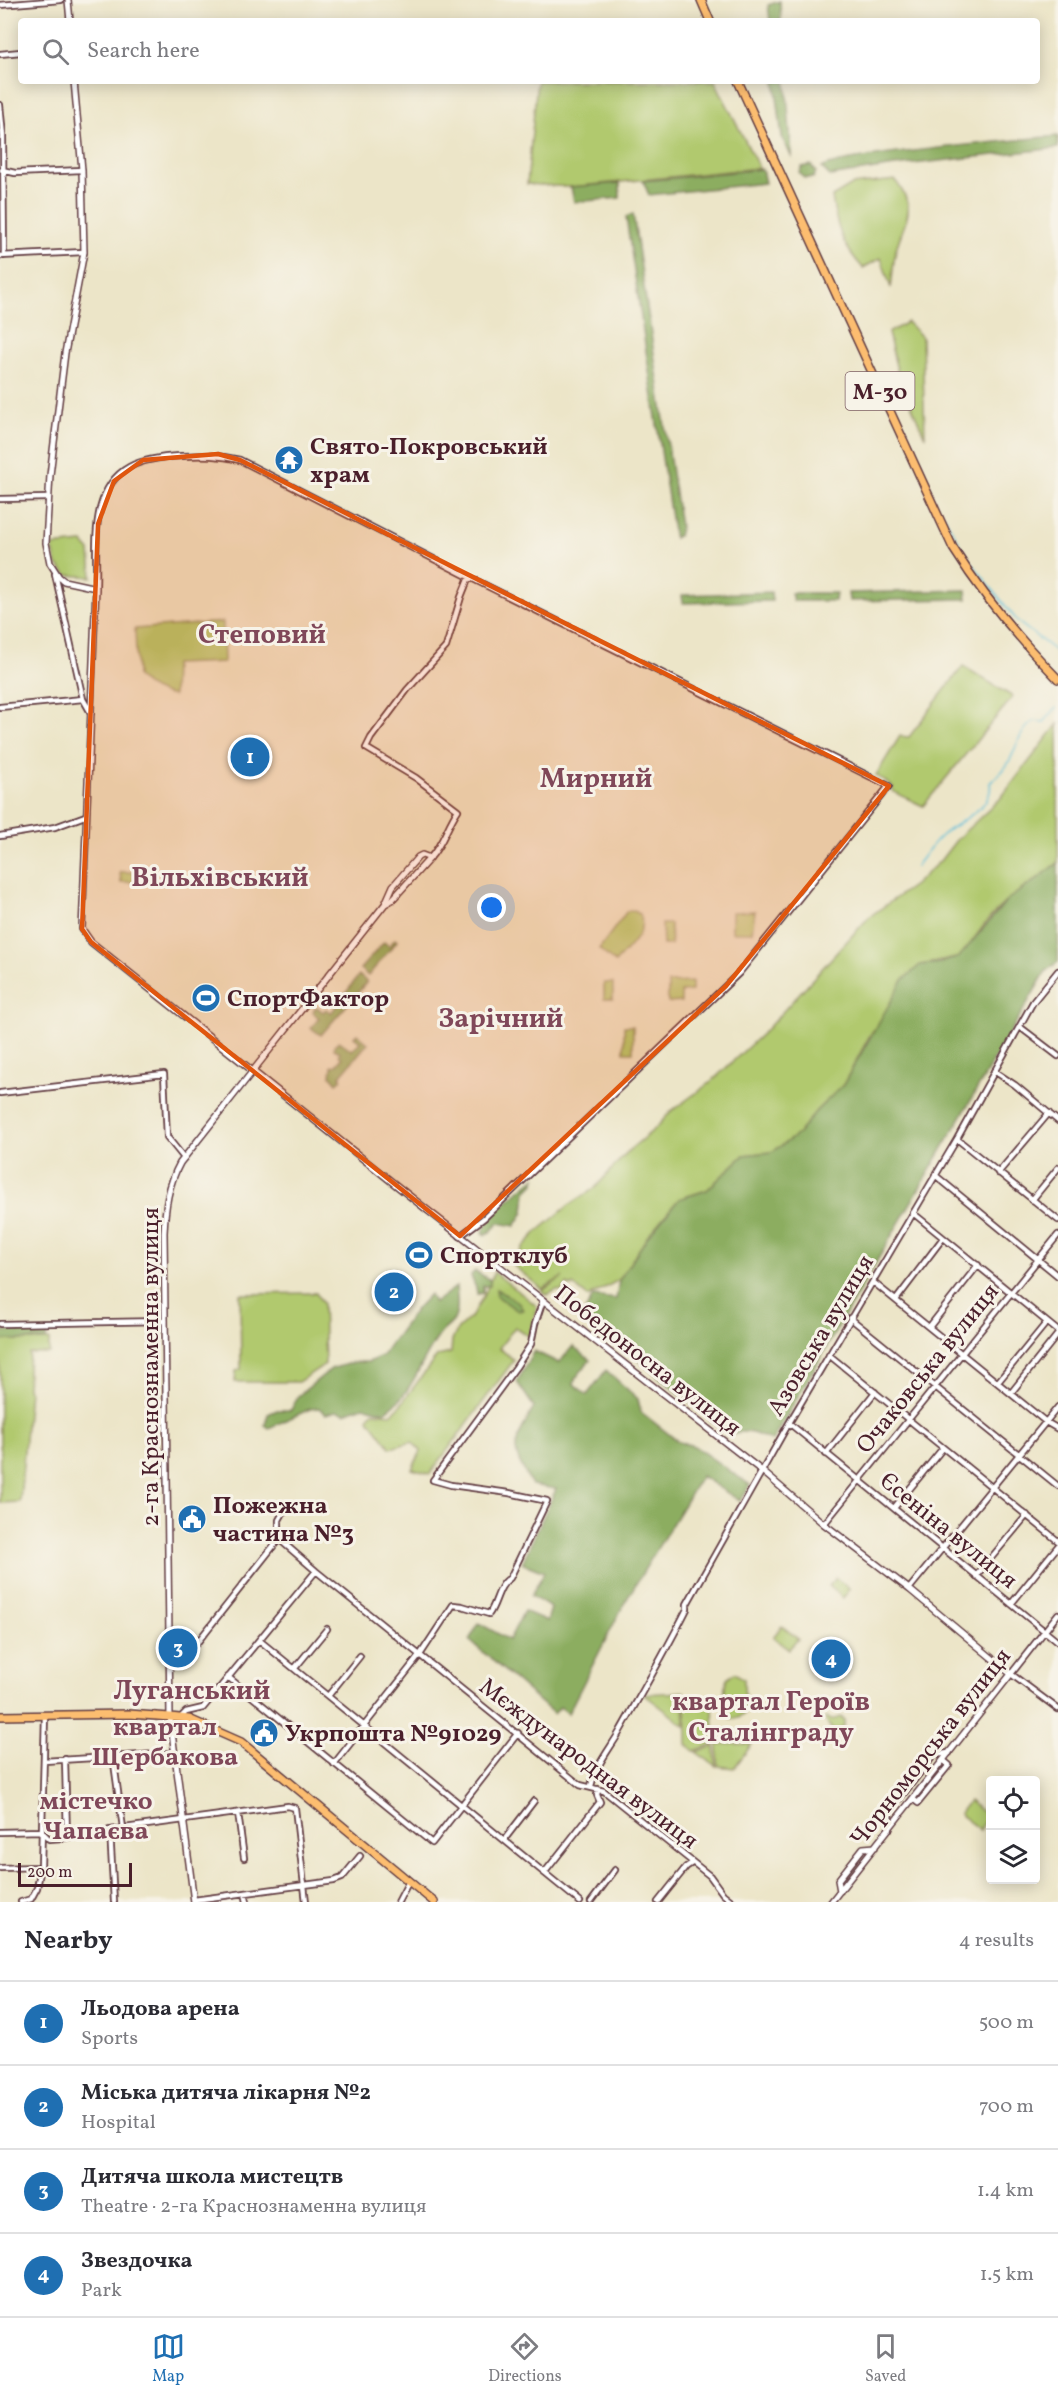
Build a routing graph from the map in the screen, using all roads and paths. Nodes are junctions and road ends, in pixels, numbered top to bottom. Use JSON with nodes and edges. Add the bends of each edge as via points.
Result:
{"nodes":[{"id":1,"x":60,"y":0,"type":"edge"},
{"id":2,"x":68,"y":0,"type":"edge"},
{"id":3,"x":701,"y":0,"type":"edge"},
{"id":4,"x":0,"y":5,"type":"edge"},
{"id":5,"x":70,"y":18,"type":"edge"},
{"id":6,"x":709,"y":18,"type":"edge"},
{"id":7,"x":18,"y":52,"type":"edge"},
{"id":8,"x":0,"y":54,"type":"edge"},
{"id":9,"x":74,"y":84,"type":"edge"},
{"id":10,"x":739,"y":84,"type":"edge"},
{"id":11,"x":0,"y":105,"type":"edge"},
{"id":12,"x":2,"y":170,"type":"junction"},
{"id":13,"x":82,"y":170,"type":"junction"},
{"id":14,"x":84,"y":252,"type":"junction"},
{"id":15,"x":2,"y":256,"type":"edge"},
{"id":16,"x":48,"y":498,"type":"junction"},
{"id":17,"x":0,"y":499,"type":"edge"},
{"id":18,"x":55,"y":571,"type":"junction"},
{"id":19,"x":469,"y":577,"type":"junction"},
{"id":20,"x":96,"y":588,"type":"junction"},
{"id":21,"x":1058,"y":679,"type":"edge"},
{"id":22,"x":82,"y":699,"type":"junction"},
{"id":23,"x":0,"y":707,"type":"edge"},
{"id":24,"x":91,"y":713,"type":"junction"},
{"id":25,"x":85,"y":816,"type":"junction"},
{"id":26,"x":0,"y":836,"type":"edge"},
{"id":27,"x":430,"y":858,"type":"junction"},
{"id":28,"x":385,"y":904,"type":"junction"},
{"id":29,"x":1058,"y":971,"type":"edge"},
{"id":30,"x":1020,"y":1027,"type":"junction"},
{"id":31,"x":1058,"y":1056,"type":"edge"},
{"id":32,"x":252,"y":1071,"type":"junction"},
{"id":33,"x":994,"y":1071,"type":"junction"},
{"id":34,"x":0,"y":1093,"type":"edge"},
{"id":35,"x":1049,"y":1113,"type":"junction"},
{"id":36,"x":1058,"y":1121,"type":"edge"},
{"id":37,"x":957,"y":1139,"type":"junction"},
{"id":38,"x":184,"y":1158,"type":"junction"},
{"id":39,"x":1058,"y":1168,"type":"edge"},
{"id":40,"x":998,"y":1173,"type":"junction"},
{"id":41,"x":935,"y":1175,"type":"junction"},
{"id":42,"x":1032,"y":1200,"type":"junction"},
{"id":43,"x":913,"y":1213,"type":"junction"},
{"id":44,"x":1058,"y":1220,"type":"edge"},
{"id":45,"x":1058,"y":1235,"type":"edge"},
{"id":46,"x":460,"y":1236,"type":"junction"},
{"id":47,"x":943,"y":1238,"type":"junction"},
{"id":48,"x":1038,"y":1260,"type":"junction"},
{"id":49,"x":978,"y":1265,"type":"junction"},
{"id":50,"x":1058,"y":1276,"type":"edge"},
{"id":51,"x":873,"y":1282,"type":"junction"},
{"id":52,"x":1011,"y":1293,"type":"junction"},
{"id":53,"x":543,"y":1300,"type":"junction"},
{"id":54,"x":896,"y":1300,"type":"junction"},
{"id":55,"x":850,"y":1318,"type":"junction"},
{"id":56,"x":165,"y":1321,"type":"junction"},
{"id":57,"x":1047,"y":1322,"type":"junction"},
{"id":58,"x":0,"y":1324,"type":"edge"},
{"id":59,"x":930,"y":1326,"type":"junction"},
{"id":60,"x":1058,"y":1332,"type":"edge"},
{"id":61,"x":962,"y":1354,"type":"junction"},
{"id":62,"x":829,"y":1356,"type":"junction"},
{"id":63,"x":998,"y":1382,"type":"junction"},
{"id":64,"x":935,"y":1387,"type":"junction"},
{"id":65,"x":875,"y":1392,"type":"junction"},
{"id":66,"x":1011,"y":1393,"type":"junction"},
{"id":67,"x":1058,"y":1407,"type":"edge"},
{"id":68,"x":908,"y":1420,"type":"junction"},
{"id":69,"x":1046,"y":1422,"type":"junction"},
{"id":70,"x":789,"y":1423,"type":"junction"},
{"id":71,"x":1058,"y":1429,"type":"edge"},
{"id":72,"x":943,"y":1448,"type":"junction"},
{"id":73,"x":826,"y":1454,"type":"junction"},
{"id":74,"x":1019,"y":1455,"type":"junction"},
{"id":75,"x":762,"y":1471,"type":"junction"},
{"id":76,"x":860,"y":1480,"type":"junction"},
{"id":77,"x":992,"y":1486,"type":"junction"},
{"id":78,"x":1058,"y":1486,"type":"edge"},
{"id":79,"x":287,"y":1506,"type":"dead end"},
{"id":80,"x":894,"y":1508,"type":"junction"},
{"id":81,"x":1027,"y":1515,"type":"junction"},
{"id":82,"x":824,"y":1524,"type":"junction"},
{"id":83,"x":279,"y":1539,"type":"junction"},
{"id":84,"x":1058,"y":1540,"type":"edge"},
{"id":85,"x":1058,"y":1546,"type":"edge"},
{"id":86,"x":942,"y":1547,"type":"junction"},
{"id":87,"x":316,"y":1571,"type":"junction"},
{"id":88,"x":976,"y":1576,"type":"junction"},
{"id":89,"x":909,"y":1589,"type":"junction"},
{"id":90,"x":1011,"y":1604,"type":"junction"},
{"id":91,"x":1058,"y":1614,"type":"edge"},
{"id":92,"x":327,"y":1629,"type":"dead end"},
{"id":93,"x":1045,"y":1630,"type":"junction"},
{"id":94,"x":260,"y":1640,"type":"junction"},
{"id":95,"x":1058,"y":1641,"type":"edge"},
{"id":96,"x":196,"y":1644,"type":"dead end"},
{"id":97,"x":420,"y":1655,"type":"junction"},
{"id":98,"x":360,"y":1656,"type":"dead end"},
{"id":99,"x":295,"y":1668,"type":"junction"},
{"id":100,"x":1011,"y":1674,"type":"junction"},
{"id":101,"x":228,"y":1677,"type":"junction"},
{"id":102,"x":328,"y":1696,"type":"junction"},
{"id":103,"x":1058,"y":1709,"type":"edge"},
{"id":104,"x":45,"y":1715,"type":"junction"},
{"id":105,"x":0,"y":1716,"type":"edge"},
{"id":106,"x":170,"y":1717,"type":"junction"},
{"id":107,"x":180,"y":1718,"type":"junction"},
{"id":108,"x":363,"y":1725,"type":"junction"},
{"id":109,"x":518,"y":1733,"type":"junction"},
{"id":110,"x":174,"y":1753,"type":"junction"},
{"id":111,"x":949,"y":1753,"type":"junction"},
{"id":112,"x":113,"y":1756,"type":"junction"},
{"id":113,"x":65,"y":1759,"type":"junction"},
{"id":114,"x":44,"y":1761,"type":"junction"},
{"id":115,"x":334,"y":1764,"type":"junction"},
{"id":116,"x":591,"y":1786,"type":"junction"},
{"id":117,"x":598,"y":1789,"type":"junction"},
{"id":118,"x":534,"y":1801,"type":"dead end"},
{"id":119,"x":460,"y":1804,"type":"junction"},
{"id":120,"x":238,"y":1813,"type":"junction"},
{"id":121,"x":184,"y":1820,"type":"junction"},
{"id":122,"x":123,"y":1828,"type":"junction"},
{"id":123,"x":890,"y":1828,"type":"junction"},
{"id":124,"x":110,"y":1830,"type":"junction"},
{"id":125,"x":41,"y":1831,"type":"junction"},
{"id":126,"x":0,"y":1832,"type":"edge"},
{"id":127,"x":67,"y":1836,"type":"junction"},
{"id":128,"x":504,"y":1840,"type":"junction"},
{"id":129,"x":360,"y":1856,"type":"dead end"},
{"id":130,"x":244,"y":1858,"type":"dead end"},
{"id":131,"x":692,"y":1863,"type":"junction"},
{"id":132,"x":40,"y":1867,"type":"junction"},
{"id":133,"x":0,"y":1868,"type":"edge"},
{"id":134,"x":615,"y":1870,"type":"dead end"},
{"id":135,"x":545,"y":1872,"type":"junction"},
{"id":136,"x":409,"y":1881,"type":"junction"},
{"id":137,"x":304,"y":1885,"type":"junction"},
{"id":138,"x":245,"y":1893,"type":"junction"},
{"id":139,"x":194,"y":1901,"type":"edge"},
{"id":140,"x":21,"y":1902,"type":"edge"},
{"id":141,"x":114,"y":1902,"type":"edge"},
{"id":142,"x":247,"y":1902,"type":"edge"},
{"id":143,"x":306,"y":1902,"type":"edge"},
{"id":144,"x":398,"y":1902,"type":"edge"},
{"id":145,"x":434,"y":1902,"type":"edge"},
{"id":146,"x":580,"y":1902,"type":"edge"},
{"id":147,"x":591,"y":1902,"type":"edge"},
{"id":148,"x":658,"y":1902,"type":"edge"},
{"id":149,"x":734,"y":1902,"type":"edge"},
{"id":150,"x":831,"y":1902,"type":"edge"}],
"edges":[{"from":1,"to":4,"type":"street"},
{"from":2,"to":5,"type":"street"},
{"from":3,"to":6,"type":"main road"},
{"from":7,"to":8,"type":"street"},
{"from":9,"to":13,"type":"street"},
{"from":10,"to":21,"type":"main road","number":"М-30","via":[[953,548],[1020,641]]},
{"from":11,"to":12,"type":"street"},
{"from":12,"to":13,"type":"street"},
{"from":12,"to":15,"type":"street"},
{"from":13,"to":14,"type":"street"},
{"from":14,"to":15,"type":"street"},
{"from":14,"to":16,"type":"street","via":[[65,353]]},
{"from":16,"to":17,"type":"street"},
{"from":16,"to":18,"type":"street","via":[[46,543]]},
{"from":18,"to":20,"type":"street","via":[[64,581]]},
{"from":18,"to":22,"type":"street"},
{"from":19,"to":20,"type":"street","via":[[240,460],[218,454],[154,457],[119,475],[100,508]]},
{"from":19,"to":27,"type":"street","via":[[446,646],[407,690],[366,748],[416,778],[458,810],[448,824],[440,848]]},
{"from":19,"to":46,"type":"street","via":[[890,786],[726,986],[484,1218]]},
{"from":20,"to":24,"type":"street","name":"Победоносна вулиця"},
{"from":22,"to":23,"type":"street"},
{"from":22,"to":24,"type":"street"},
{"from":24,"to":25,"type":"street","name":"Победоносна вулиця"},
{"from":25,"to":26,"type":"street","via":[[56,827]]},
{"from":25,"to":32,"type":"street","name":"Победоносна вулиця","via":[[80,922],[85,936]]},
{"from":27,"to":28,"type":"street","name":"2-га Краснознаменна вулиця"},
{"from":27,"to":28,"type":"street","name":"2-га Краснознаменна вулиця","via":[[418,857],[393,886]]},
{"from":28,"to":32,"type":"street","name":"2-га Краснознаменна вулиця"},
{"from":29,"to":30,"type":"street","name":"Азовська вулиця","via":[[1042,989]]},
{"from":30,"to":31,"type":"street"},
{"from":30,"to":33,"type":"street","name":"Азовська вулиця"},
{"from":32,"to":38,"type":"street","name":"2-га Краснознаменна вулиця"},
{"from":32,"to":46,"type":"street","name":"Победоносна вулиця"},
{"from":33,"to":35,"type":"street"},
{"from":33,"to":37,"type":"street","name":"Азовська вулиця"},
{"from":34,"to":38,"type":"street","via":[[164,1074],[167,1137]]},
{"from":35,"to":36,"type":"street"},
{"from":35,"to":40,"type":"street"},
{"from":37,"to":40,"type":"street"},
{"from":37,"to":41,"type":"street","name":"Азовська вулиця"},
{"from":38,"to":56,"type":"street","name":"2-га Краснознаменна вулиця","via":[[170,1184],[165,1216]]},
{"from":39,"to":42,"type":"street"},
{"from":40,"to":42,"type":"street"},
{"from":41,"to":43,"type":"street","name":"Азовська вулиця"},
{"from":41,"to":48,"type":"street"},
{"from":42,"to":44,"type":"street"},
{"from":43,"to":47,"type":"street"},
{"from":43,"to":51,"type":"street","name":"Азовська вулиця"},
{"from":45,"to":48,"type":"street","name":"Очаковська вулиця"},
{"from":46,"to":53,"type":"street","name":"Победоносна вулиця"},
{"from":47,"to":49,"type":"street"},
{"from":47,"to":54,"type":"street"},
{"from":48,"to":50,"type":"street"},
{"from":48,"to":52,"type":"street","name":"Очаковська вулиця"},
{"from":49,"to":52,"type":"street"},
{"from":49,"to":59,"type":"street"},
{"from":51,"to":54,"type":"street"},
{"from":51,"to":55,"type":"street","name":"Азовська вулиця"},
{"from":52,"to":57,"type":"street"},
{"from":52,"to":61,"type":"street","name":"Очаковська вулиця"},
{"from":53,"to":75,"type":"street","name":"Победоносна вулиця"},
{"from":53,"to":97,"type":"street","via":[[531,1344],[433,1480],[547,1501],[489,1614],[453,1605]]},
{"from":54,"to":59,"type":"street"},
{"from":55,"to":62,"type":"street","name":"Азовська вулиця"},
{"from":55,"to":64,"type":"street"},
{"from":56,"to":58,"type":"street"},
{"from":56,"to":106,"type":"street","name":"2-га Краснознаменна вулиця"},
{"from":57,"to":60,"type":"street"},
{"from":57,"to":63,"type":"street"},
{"from":59,"to":61,"type":"street"},
{"from":60,"to":66,"type":"street"},
{"from":61,"to":63,"type":"street"},
{"from":61,"to":64,"type":"street","name":"Очаковська вулиця"},
{"from":62,"to":65,"type":"street"},
{"from":62,"to":70,"type":"street","name":"Азовська вулиця"},
{"from":63,"to":66,"type":"street"},
{"from":64,"to":68,"type":"street","name":"Очаковська вулиця"},
{"from":64,"to":74,"type":"street"},
{"from":65,"to":68,"type":"street"},
{"from":65,"to":73,"type":"street"},
{"from":66,"to":69,"type":"street"},
{"from":67,"to":69,"type":"street"},
{"from":68,"to":72,"type":"street"},
{"from":68,"to":76,"type":"street","name":"Очаковська вулиця"},
{"from":69,"to":71,"type":"street"},
{"from":69,"to":74,"type":"street"},
{"from":70,"to":73,"type":"street","name":"Єсеніна вулиця"},
{"from":70,"to":75,"type":"street","name":"Азовська вулиця"},
{"from":72,"to":77,"type":"street"},
{"from":72,"to":80,"type":"street"},
{"from":73,"to":76,"type":"street","name":"Єсеніна вулиця"},
{"from":74,"to":77,"type":"street"},
{"from":74,"to":78,"type":"street"},
{"from":75,"to":82,"type":"street","name":"Победоносна вулиця"},
{"from":75,"to":116,"type":"street","name":"Азовська вулиця","via":[[594,1773]]},
{"from":76,"to":80,"type":"street","name":"Єсеніна вулиця"},
{"from":76,"to":82,"type":"street","name":"Очаковська вулиця"},
{"from":77,"to":81,"type":"street"},
{"from":77,"to":86,"type":"street"},
{"from":79,"to":83,"type":"street","via":[[279,1520]]},
{"from":80,"to":86,"type":"street","name":"Єсеніна вулиця"},
{"from":81,"to":84,"type":"street"},
{"from":81,"to":88,"type":"street"},
{"from":82,"to":89,"type":"street","name":"Победоносна вулиця"},
{"from":83,"to":87,"type":"street","name":"Мєждународная вулиця"},
{"from":83,"to":96,"type":"street"},
{"from":85,"to":90,"type":"street"},
{"from":86,"to":88,"type":"street","name":"Єсеніна вулиця"},
{"from":86,"to":89,"type":"street"},
{"from":87,"to":94,"type":"street"},
{"from":87,"to":97,"type":"street","name":"Мєждународная вулиця"},
{"from":88,"to":90,"type":"street","name":"Єсеніна вулиця"},
{"from":89,"to":100,"type":"street","name":"Победоносна вулиця"},
{"from":90,"to":93,"type":"street","name":"Єсеніна вулиця"},
{"from":91,"to":93,"type":"street","name":"Чорноморська вулиця"},
{"from":92,"to":99,"type":"street"},
{"from":93,"to":95,"type":"street","name":"Єсеніна вулиця"},
{"from":93,"to":100,"type":"street","name":"Чорноморська вулиця"},
{"from":94,"to":99,"type":"street"},
{"from":94,"to":101,"type":"street"},
{"from":97,"to":108,"type":"street"},
{"from":97,"to":109,"type":"street","name":"Мєждународная вулиця"},
{"from":98,"to":102,"type":"street"},
{"from":99,"to":102,"type":"street"},
{"from":100,"to":103,"type":"street","name":"Победоносна вулиця"},
{"from":100,"to":111,"type":"street","name":"Чорноморська вулиця"},
{"from":101,"to":107,"type":"street","via":[[203,1708]]},
{"from":101,"to":115,"type":"street"},
{"from":102,"to":108,"type":"street"},
{"from":104,"to":105,"type":"main road"},
{"from":104,"to":106,"type":"main road"},
{"from":104,"to":114,"type":"street"},
{"from":106,"to":107,"type":"main road"},
{"from":106,"to":110,"type":"street","name":"2-га Краснознаменна вулиця"},
{"from":107,"to":136,"type":"main road","via":[[210,1726],[241,1742]]},
{"from":108,"to":115,"type":"street"},
{"from":108,"to":119,"type":"street"},
{"from":109,"to":116,"type":"street","name":"Мєждународная вулиця","via":[[580,1785]]},
{"from":109,"to":119,"type":"street"},
{"from":110,"to":112,"type":"street"},
{"from":110,"to":121,"type":"street","name":"2-га Краснознаменна вулиця"},
{"from":111,"to":123,"type":"street","name":"Чорноморська вулиця"},
{"from":111,"to":123,"type":"street","via":[[934,1755],[889,1812]]},
{"from":112,"to":113,"type":"street"},
{"from":112,"to":122,"type":"street"},
{"from":113,"to":114,"type":"street"},
{"from":113,"to":127,"type":"street"},
{"from":114,"to":125,"type":"street"},
{"from":115,"to":119,"type":"street","via":[[432,1843]]},
{"from":116,"to":117,"type":"street","name":"Мєждународная вулиця"},
{"from":117,"to":131,"type":"street","name":"Мєждународная вулиця"},
{"from":117,"to":135,"type":"street","via":[[600,1802]]},
{"from":118,"to":128,"type":"street"},
{"from":119,"to":128,"type":"street"},
{"from":120,"to":121,"type":"street"},
{"from":120,"to":130,"type":"street"},
{"from":120,"to":137,"type":"street","via":[[295,1808]]},
{"from":121,"to":122,"type":"street"},
{"from":121,"to":139,"type":"street","name":"2-га Краснознаменна вулиця"},
{"from":122,"to":124,"type":"street"},
{"from":123,"to":150,"type":"street","name":"Чорноморська вулиця"},
{"from":124,"to":127,"type":"street"},
{"from":124,"to":141,"type":"street"},
{"from":125,"to":126,"type":"street"},
{"from":125,"to":127,"type":"street","via":[[49,1839]]},
{"from":125,"to":132,"type":"street"},
{"from":128,"to":135,"type":"street"},
{"from":129,"to":137,"type":"street","via":[[342,1878]]},
{"from":131,"to":148,"type":"street"},
{"from":131,"to":149,"type":"street","name":"Мєждународная вулиця"},
{"from":132,"to":133,"type":"street"},
{"from":132,"to":140,"type":"street","via":[[37,1888],[28,1901]]},
{"from":134,"to":147,"type":"street"},
{"from":135,"to":146,"type":"street"},
{"from":136,"to":144,"type":"street"},
{"from":136,"to":145,"type":"main road"},
{"from":137,"to":138,"type":"street"},
{"from":137,"to":143,"type":"street"},
{"from":138,"to":139,"type":"street"},
{"from":138,"to":142,"type":"street"}]}
